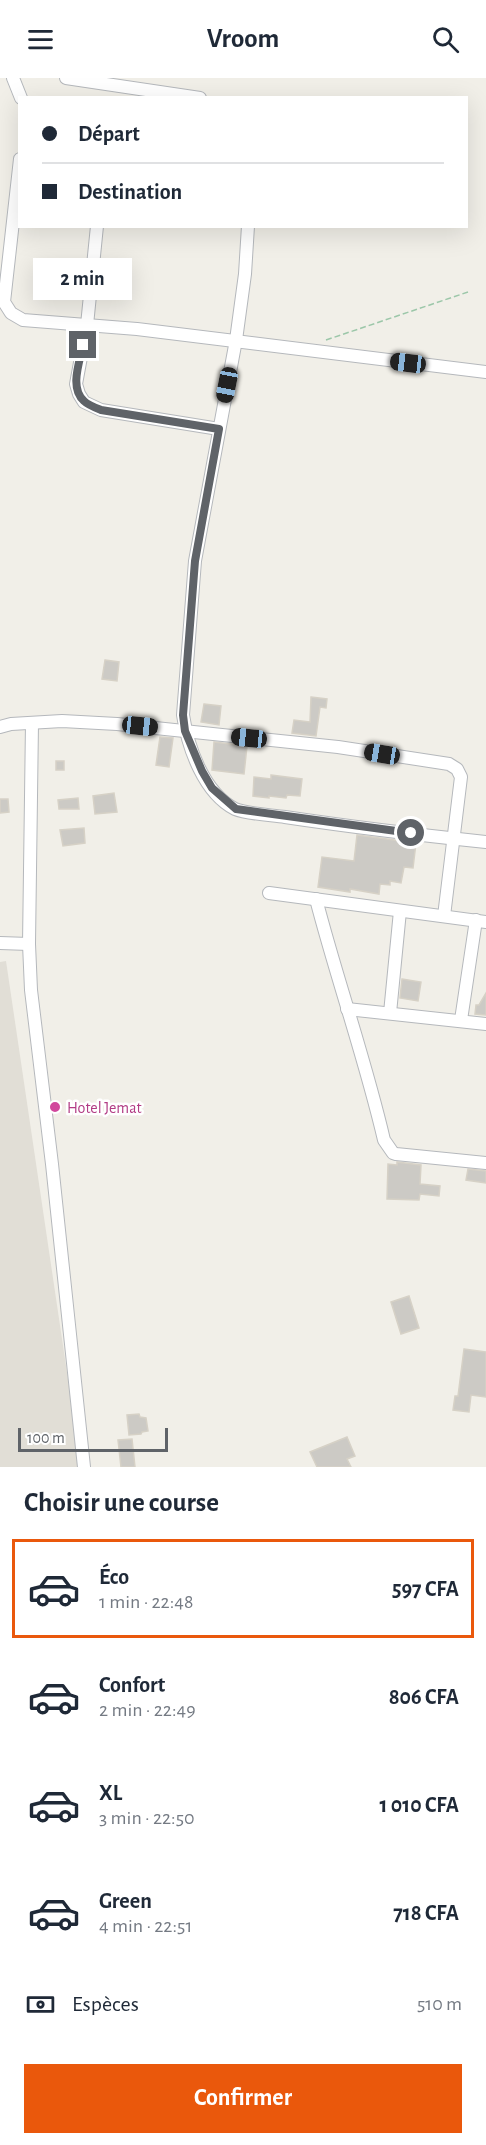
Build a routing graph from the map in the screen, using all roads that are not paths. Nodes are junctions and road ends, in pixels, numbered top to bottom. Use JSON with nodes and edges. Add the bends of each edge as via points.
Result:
{"nodes":[{"id":1,"x":13,"y":78,"type":"edge"},
{"id":2,"x":66,"y":78,"type":"edge"},
{"id":3,"x":113,"y":84,"type":"junction"},
{"id":4,"x":20,"y":96,"type":"edge"},
{"id":5,"x":111,"y":96,"type":"edge"},
{"id":6,"x":188,"y":96,"type":"edge"},
{"id":7,"x":18,"y":173,"type":"edge"},
{"id":8,"x":98,"y":228,"type":"edge"},
{"id":9,"x":248,"y":228,"type":"edge"},
{"id":10,"x":4,"y":269,"type":"edge"},
{"id":11,"x":87,"y":325,"type":"junction"},
{"id":12,"x":236,"y":340,"type":"junction"},
{"id":13,"x":486,"y":372,"type":"edge"},
{"id":14,"x":219,"y":429,"type":"junction"},
{"id":15,"x":32,"y":723,"type":"junction"},
{"id":16,"x":0,"y":727,"type":"edge"},
{"id":17,"x":185,"y":731,"type":"junction"},
{"id":18,"x":453,"y":838,"type":"junction"},
{"id":19,"x":486,"y":842,"type":"edge"},
{"id":20,"x":269,"y":893,"type":"dead end"},
{"id":21,"x":316,"y":899,"type":"junction"},
{"id":22,"x":400,"y":911,"type":"junction"},
{"id":23,"x":444,"y":916,"type":"junction"},
{"id":24,"x":481,"y":921,"type":"edge"},
{"id":25,"x":0,"y":943,"type":"edge"},
{"id":26,"x":29,"y":944,"type":"junction"},
{"id":27,"x":347,"y":1009,"type":"junction"},
{"id":28,"x":390,"y":1013,"type":"junction"},
{"id":29,"x":461,"y":1020,"type":"junction"},
{"id":30,"x":486,"y":1024,"type":"edge"},
{"id":31,"x":486,"y":1163,"type":"edge"},
{"id":32,"x":84,"y":1467,"type":"edge"}],
"edges":[{"from":1,"to":4,"type":"street"},
{"from":2,"to":3,"type":"street"},
{"from":3,"to":5,"type":"street"},
{"from":3,"to":6,"type":"street"},
{"from":7,"to":10,"type":"street"},
{"from":8,"to":11,"type":"street"},
{"from":9,"to":12,"type":"street"},
{"from":10,"to":11,"type":"street","via":[[4,302],[11,313],[23,320]]},
{"from":11,"to":12,"type":"street"},
{"from":11,"to":14,"type":"street","via":[[76,384],[84,402],[101,410]]},
{"from":12,"to":13,"type":"street"},
{"from":12,"to":14,"type":"street"},
{"from":14,"to":17,"type":"street","via":[[195,561]]},
{"from":15,"to":16,"type":"street"},
{"from":15,"to":17,"type":"street","via":[[62,721]]},
{"from":15,"to":26,"type":"street"},
{"from":17,"to":18,"type":"street","via":[[212,788],[236,809]]},
{"from":17,"to":18,"type":"street","via":[[338,747],[449,764],[461,777]]},
{"from":18,"to":19,"type":"street"},
{"from":18,"to":23,"type":"street"},
{"from":20,"to":21,"type":"street"},
{"from":21,"to":22,"type":"street"},
{"from":21,"to":27,"type":"street"},
{"from":22,"to":23,"type":"street"},
{"from":22,"to":28,"type":"street"},
{"from":23,"to":24,"type":"street"},
{"from":24,"to":29,"type":"street"},
{"from":25,"to":26,"type":"street"},
{"from":26,"to":32,"type":"street"},
{"from":27,"to":28,"type":"street"},
{"from":27,"to":31,"type":"street","via":[[384,1140],[393,1153]]},
{"from":28,"to":29,"type":"street"},
{"from":29,"to":30,"type":"street"}]}
